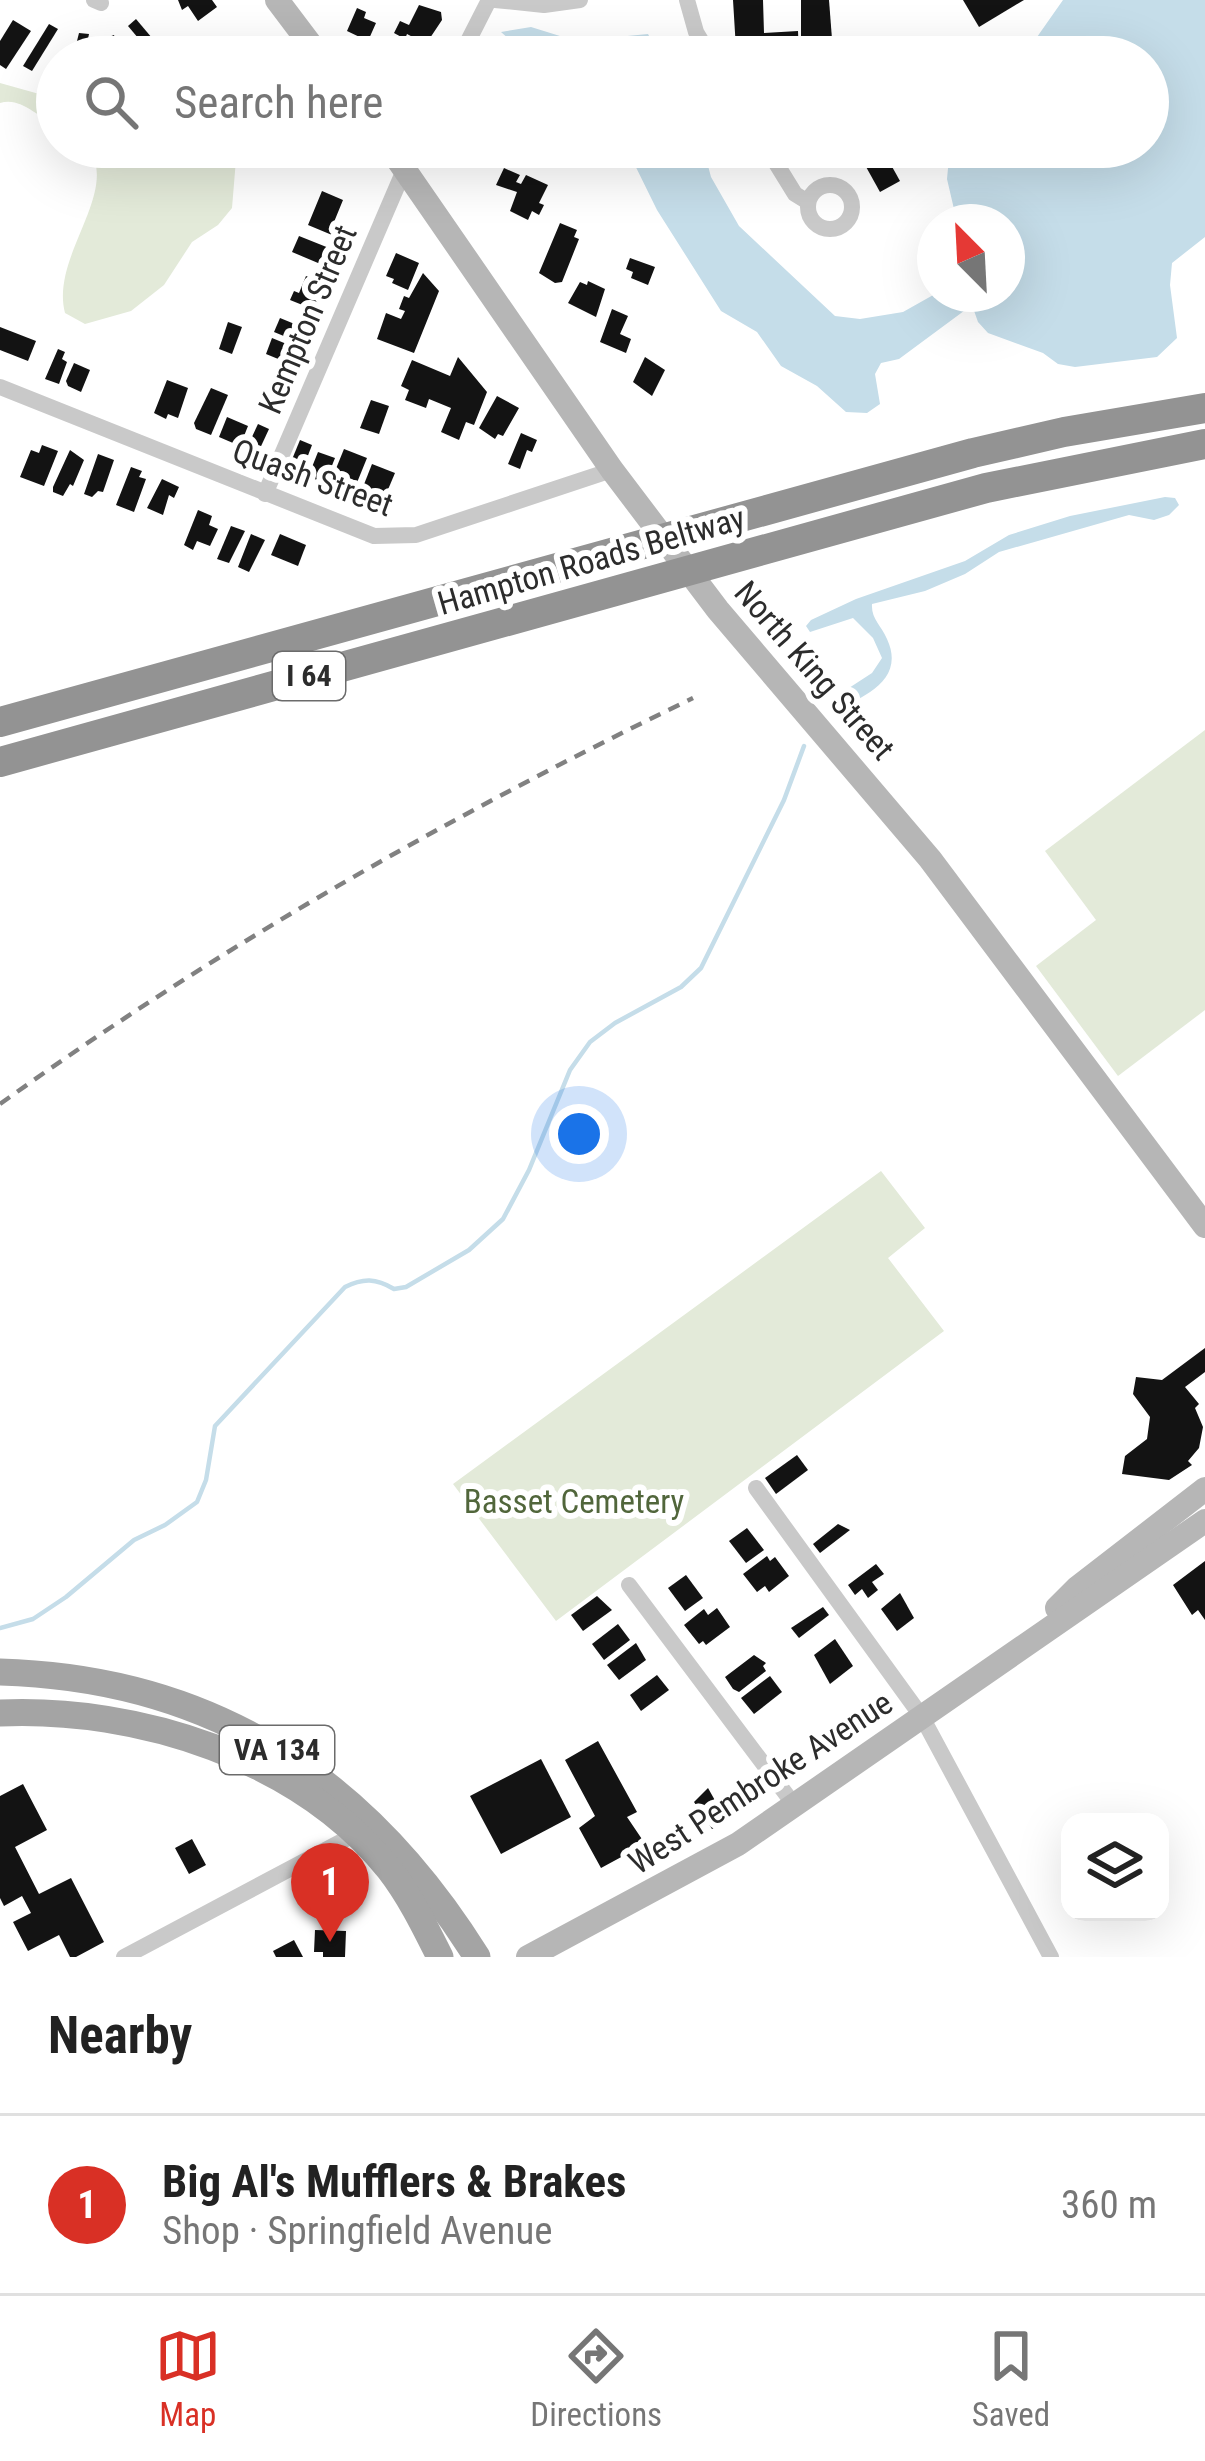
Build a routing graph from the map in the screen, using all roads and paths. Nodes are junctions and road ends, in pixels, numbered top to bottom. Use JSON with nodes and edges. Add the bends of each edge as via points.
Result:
{"nodes":[{"id":1,"x":277,"y":0,"type":"edge"},
{"id":2,"x":492,"y":0,"type":"edge"},
{"id":3,"x":580,"y":0,"type":"edge"},
{"id":4,"x":687,"y":0,"type":"edge"},
{"id":5,"x":304,"y":36,"type":"edge"},
{"id":6,"x":472,"y":36,"type":"edge"},
{"id":7,"x":698,"y":36,"type":"edge"},
{"id":8,"x":396,"y":168,"type":"edge"},
{"id":9,"x":411,"y":168,"type":"edge"},
{"id":10,"x":779,"y":168,"type":"edge"},
{"id":11,"x":808,"y":202,"type":"dead end"},
{"id":12,"x":0,"y":387,"type":"edge"},
{"id":13,"x":1205,"y":408,"type":"edge"},
{"id":14,"x":1205,"y":444,"type":"edge"},
{"id":15,"x":612,"y":470,"type":"junction"},
{"id":16,"x":265,"y":494,"type":"junction"},
{"id":17,"x":0,"y":722,"type":"edge"},
{"id":18,"x":0,"y":762,"type":"edge"},
{"id":19,"x":1205,"y":1226,"type":"edge"},
{"id":20,"x":755,"y":1488,"type":"dead end"},
{"id":21,"x":1205,"y":1490,"type":"edge"},
{"id":22,"x":1205,"y":1521,"type":"edge"},
{"id":23,"x":629,"y":1586,"type":"dead end"},
{"id":24,"x":1018,"y":1647,"type":"junction"},
{"id":25,"x":0,"y":1672,"type":"edge"},
{"id":26,"x":0,"y":1713,"type":"edge"},
{"id":27,"x":922,"y":1717,"type":"junction"},
{"id":28,"x":794,"y":1806,"type":"junction"},
{"id":29,"x":365,"y":1829,"type":"junction"},
{"id":30,"x":124,"y":1957,"type":"edge"},
{"id":31,"x":440,"y":1957,"type":"edge"},
{"id":32,"x":477,"y":1957,"type":"edge"},
{"id":33,"x":528,"y":1957,"type":"edge"},
{"id":34,"x":1051,"y":1957,"type":"edge"}],
"edges":[{"from":1,"to":5,"type":"main road"},
{"from":2,"to":3,"type":"street"},
{"from":2,"to":6,"type":"street"},
{"from":4,"to":7,"type":"street"},
{"from":8,"to":16,"type":"street","name":"Kempton Street"},
{"from":9,"to":15,"type":"main road","name":"North King Street"},
{"from":10,"to":11,"type":"street"},
{"from":12,"to":16,"type":"street","name":"Quash Street"},
{"from":13,"to":17,"type":"highway","name":"Hampton Roads Beltway","number":"I 64","via":[[995,448]]},
{"from":14,"to":18,"type":"highway","name":"Hampton Roads Beltway","number":"I 64","via":[[986,488]]},
{"from":15,"to":16,"type":"street","name":"Quash Street","via":[[396,538],[353,530]]},
{"from":15,"to":19,"type":"main road","name":"North King Street","via":[[718,610],[930,859]]},
{"from":20,"to":27,"type":"street"},
{"from":21,"to":24,"type":"main road","name":"West Pembroke Avenue","via":[[1078,1588]]},
{"from":22,"to":24,"type":"main road","name":"West Pembroke Avenue"},
{"from":23,"to":28,"type":"street"},
{"from":24,"to":27,"type":"main road","name":"West Pembroke Avenue"},
{"from":25,"to":29,"type":"main road","number":"VA 134","via":[[113,1683],[172,1700],[283,1753],[332,1786]]},
{"from":26,"to":29,"type":"main road","number":"VA 134","via":[[161,1728],[266,1772]]},
{"from":27,"to":28,"type":"main road","name":"West Pembroke Avenue"},
{"from":27,"to":34,"type":"street"},
{"from":28,"to":33,"type":"main road","name":"West Pembroke Avenue"},
{"from":29,"to":30,"type":"street"},
{"from":29,"to":31,"type":"main road","number":"VA 134"},
{"from":29,"to":32,"type":"main road","number":"VA 134","via":[[432,1887]]}]}
